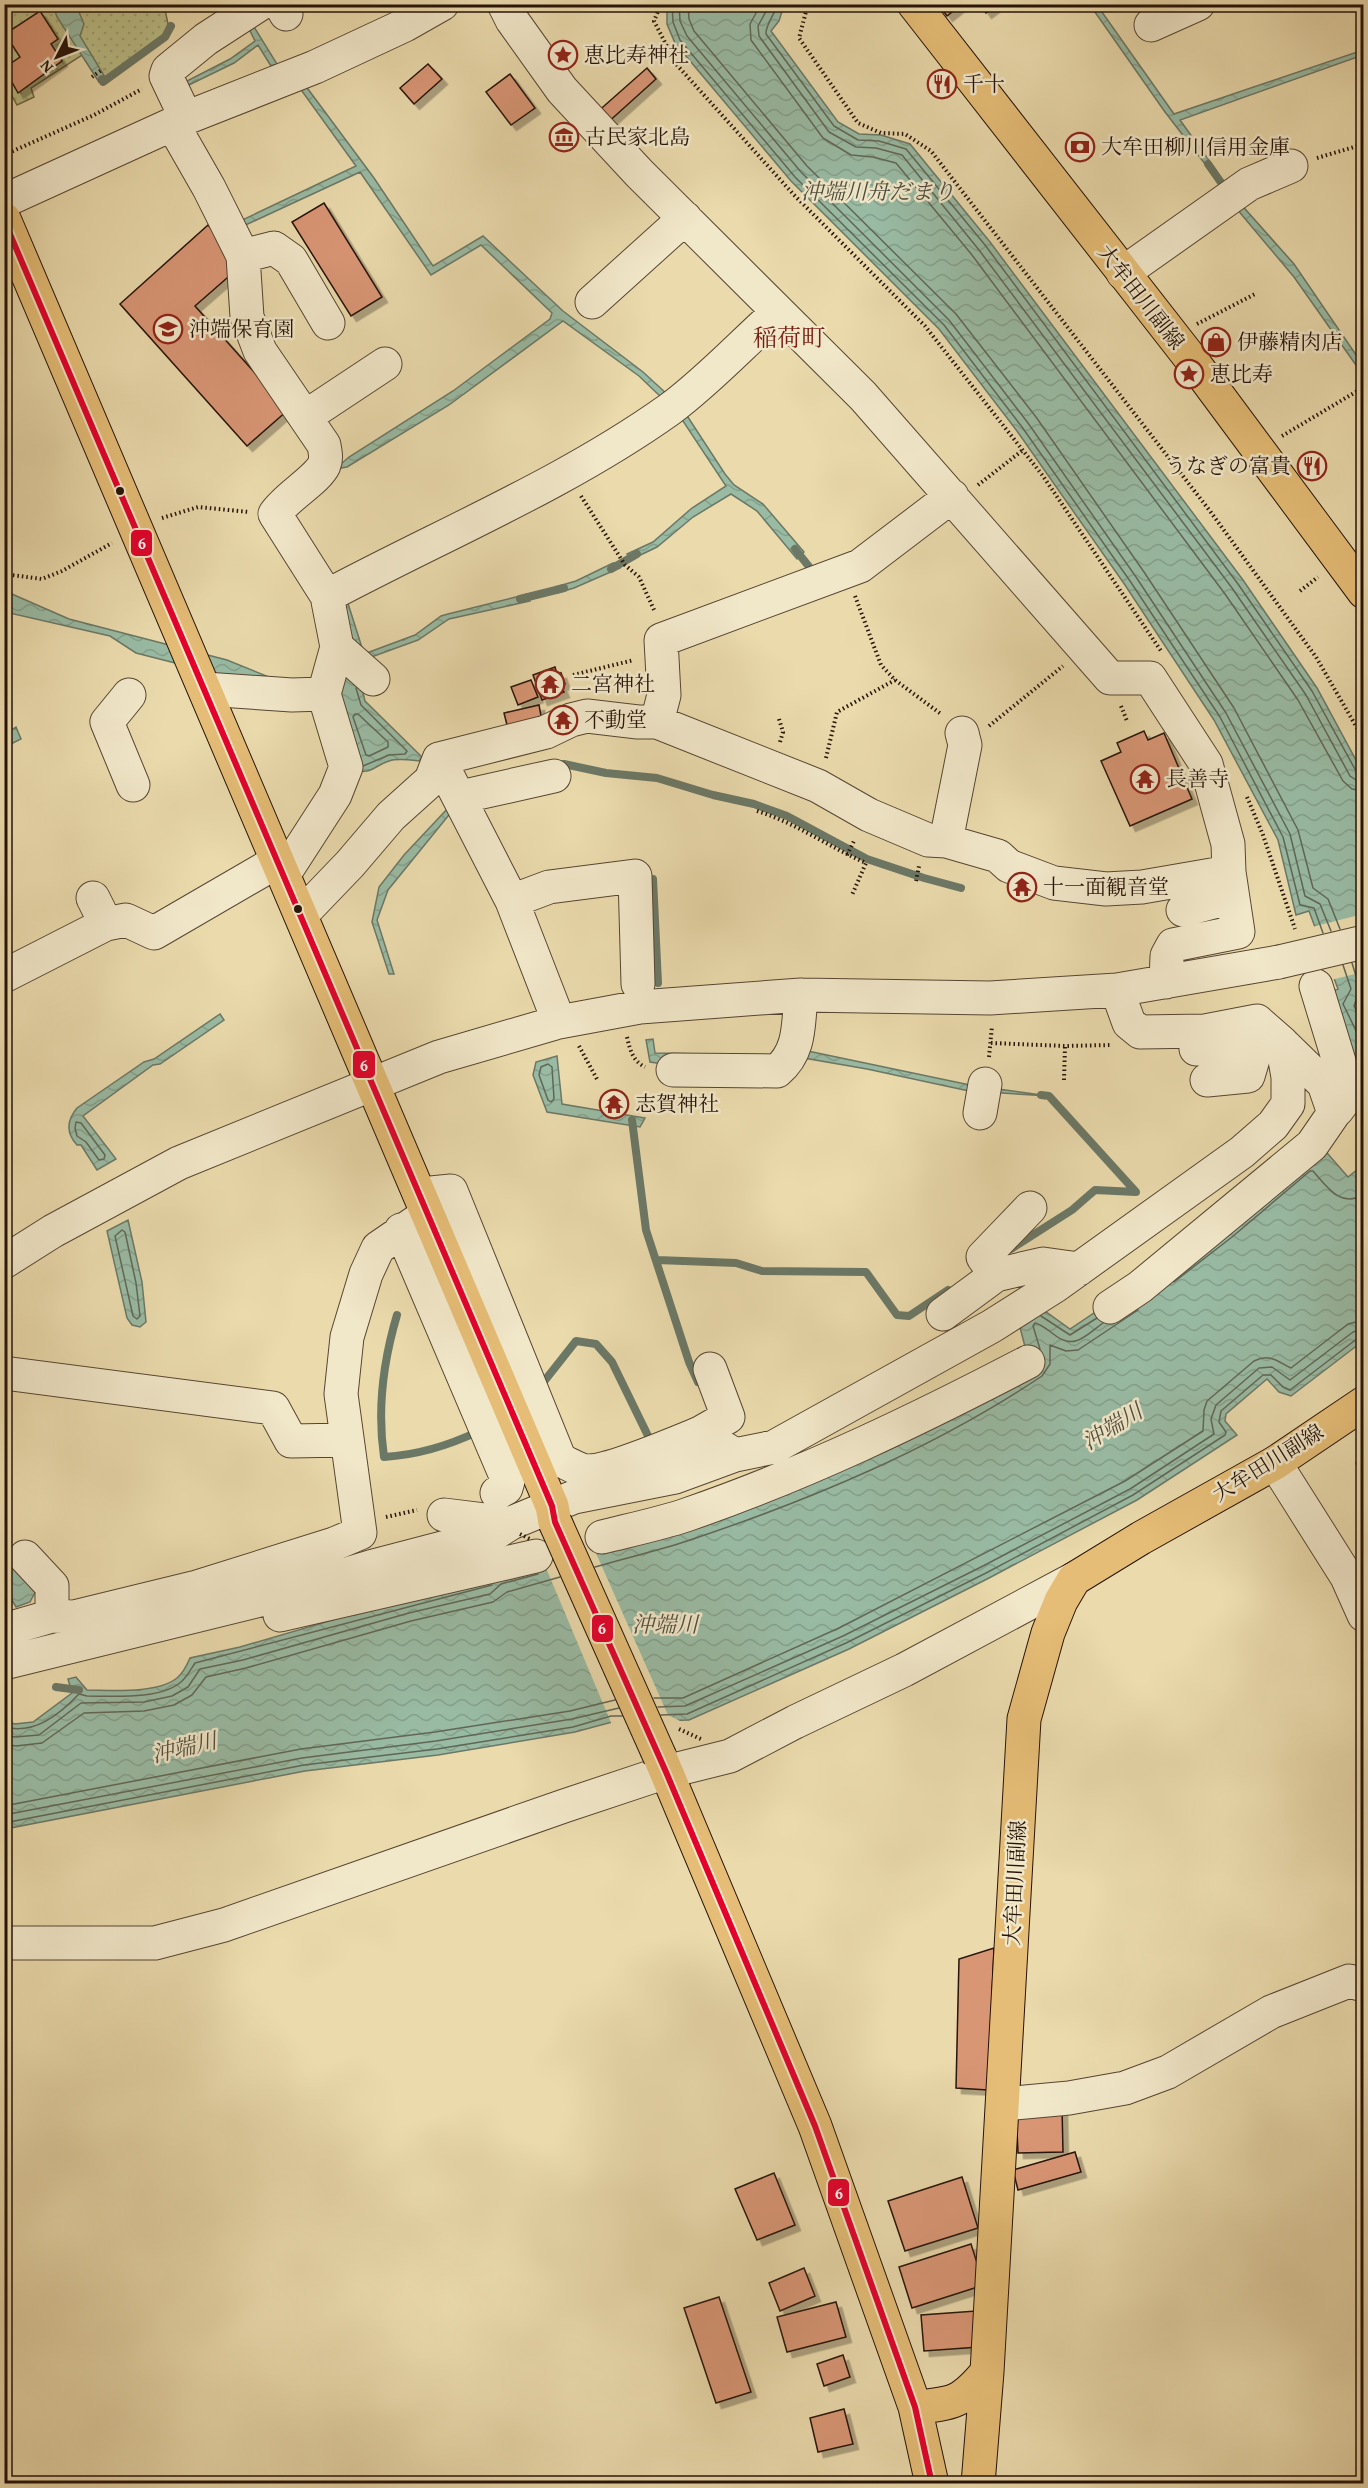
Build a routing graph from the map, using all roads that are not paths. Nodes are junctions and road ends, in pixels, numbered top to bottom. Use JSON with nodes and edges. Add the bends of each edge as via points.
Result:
{"nodes":[{"id":1,"x":442,"y":4,"type":"edge"},
{"id":2,"x":504,"y":4,"type":"edge"},
{"id":3,"x":914,"y":4,"type":"edge"},
{"id":4,"x":1198,"y":4,"type":"edge"},
{"id":5,"x":275,"y":8,"type":"edge"},
{"id":6,"x":1151,"y":25,"type":"dead end"},
{"id":7,"x":179,"y":122,"type":"junction"},
{"id":8,"x":1291,"y":166,"type":"road end"},
{"id":9,"x":4,"y":201,"type":"edge"},
{"id":10,"x":685,"y":218,"type":"junction"},
{"id":11,"x":4,"y":219,"type":"edge"},
{"id":12,"x":243,"y":256,"type":"junction"},
{"id":13,"x":1123,"y":273,"type":"junction"},
{"id":14,"x":592,"y":302,"type":"dead end"},
{"id":15,"x":778,"y":312,"type":"junction"},
{"id":16,"x":328,"y":323,"type":"dead end"},
{"id":17,"x":385,"y":364,"type":"dead end"},
{"id":18,"x":305,"y":417,"type":"junction"},
{"id":19,"x":954,"y":499,"type":"junction"},
{"id":20,"x":1362,"y":587,"type":"edge"},
{"id":21,"x":336,"y":591,"type":"junction"},
{"id":22,"x":337,"y":647,"type":"junction"},
{"id":23,"x":373,"y":679,"type":"dead end"},
{"id":24,"x":205,"y":689,"type":"junction"},
{"id":25,"x":324,"y":694,"type":"junction"},
{"id":26,"x":129,"y":695,"type":"dead end"},
{"id":27,"x":657,"y":722,"type":"junction"},
{"id":28,"x":963,"y":739,"type":"road end"},
{"id":29,"x":439,"y":759,"type":"junction"},
{"id":30,"x":554,"y":776,"type":"dead end"},
{"id":31,"x":133,"y":785,"type":"dead end"},
{"id":32,"x":459,"y":794,"type":"junction"},
{"id":33,"x":946,"y":841,"type":"junction"},
{"id":34,"x":281,"y":868,"type":"junction"},
{"id":35,"x":1222,"y":874,"type":"junction"},
{"id":36,"x":512,"y":901,"type":"junction"},
{"id":37,"x":1183,"y":910,"type":"dead end"},
{"id":38,"x":301,"y":915,"type":"junction"},
{"id":39,"x":1364,"y":942,"type":"edge"},
{"id":40,"x":4,"y":976,"type":"edge"},
{"id":41,"x":1166,"y":982,"type":"junction"},
{"id":42,"x":638,"y":984,"type":"dead end"},
{"id":43,"x":1316,"y":986,"type":"dead end"},
{"id":44,"x":1117,"y":990,"type":"junction"},
{"id":45,"x":801,"y":995,"type":"junction"},
{"id":46,"x":1164,"y":1032,"type":"junction"},
{"id":47,"x":569,"y":1034,"type":"junction"},
{"id":48,"x":1282,"y":1043,"type":"junction"},
{"id":49,"x":673,"y":1070,"type":"dead end"},
{"id":50,"x":1207,"y":1080,"type":"dead end"},
{"id":51,"x":372,"y":1085,"type":"junction"},
{"id":52,"x":1334,"y":1113,"type":"junction"},
{"id":53,"x":425,"y":1204,"type":"junction"},
{"id":54,"x":1030,"y":1208,"type":"dead end"},
{"id":55,"x":401,"y":1230,"type":"junction"},
{"id":56,"x":4,"y":1262,"type":"edge"},
{"id":57,"x":989,"y":1266,"type":"junction"},
{"id":58,"x":1079,"y":1269,"type":"junction"},
{"id":59,"x":1110,"y":1307,"type":"dead end"},
{"id":60,"x":942,"y":1314,"type":"dead end"},
{"id":61,"x":1028,"y":1362,"type":"dead end"},
{"id":62,"x":710,"y":1369,"type":"dead end"},
{"id":63,"x":4,"y":1373,"type":"edge"},
{"id":64,"x":859,"y":1400,"type":"junction"},
{"id":65,"x":1364,"y":1403,"type":"edge"},
{"id":66,"x":921,"y":1418,"type":"junction"},
{"id":67,"x":699,"y":1434,"type":"junction"},
{"id":68,"x":346,"y":1440,"type":"junction"},
{"id":69,"x":735,"y":1455,"type":"junction"},
{"id":70,"x":1275,"y":1463,"type":"junction"},
{"id":71,"x":675,"y":1477,"type":"junction"},
{"id":72,"x":788,"y":1478,"type":"junction"},
{"id":73,"x":497,"y":1493,"type":"dead end"},
{"id":74,"x":553,"y":1514,"type":"junction"},
{"id":75,"x":444,"y":1515,"type":"dead end"},
{"id":76,"x":511,"y":1523,"type":"junction"},
{"id":77,"x":602,"y":1537,"type":"dead end"},
{"id":78,"x":334,"y":1544,"type":"junction"},
{"id":79,"x":25,"y":1557,"type":"dead end"},
{"id":80,"x":536,"y":1557,"type":"dead end"},
{"id":81,"x":1074,"y":1579,"type":"junction"},
{"id":82,"x":268,"y":1598,"type":"junction"},
{"id":83,"x":222,"y":1610,"type":"junction"},
{"id":84,"x":1364,"y":1615,"type":"edge"},
{"id":85,"x":48,"y":1618,"type":"junction"},
{"id":86,"x":4,"y":1630,"type":"edge"},
{"id":87,"x":53,"y":1652,"type":"junction"},
{"id":88,"x":4,"y":1664,"type":"edge"},
{"id":89,"x":663,"y":1765,"type":"junction"},
{"id":90,"x":4,"y":1943,"type":"edge"},
{"id":91,"x":1364,"y":1985,"type":"edge"},
{"id":92,"x":1003,"y":2104,"type":"junction"},
{"id":93,"x":987,"y":2372,"type":"junction"},
{"id":94,"x":915,"y":2408,"type":"junction"},
{"id":95,"x":932,"y":2484,"type":"edge"},
{"id":96,"x":978,"y":2484,"type":"edge"}],
"edges":[{"from":1,"to":7,"type":"street","via":[[315,66]]},
{"from":2,"to":10,"type":"street","via":[[562,90]]},
{"from":3,"to":13,"type":"main road","name":"大牟田川副線"},
{"from":4,"to":6,"type":"street"},
{"from":5,"to":7,"type":"street","via":[[206,39],[168,70],[166,76]]},
{"from":7,"to":9,"type":"street"},
{"from":7,"to":12,"type":"street"},
{"from":8,"to":13,"type":"street","via":[[1249,184]]},
{"from":10,"to":14,"type":"street"},
{"from":10,"to":15,"type":"street"},
{"from":11,"to":24,"type":"main road","via":[[146,527]]},
{"from":12,"to":16,"type":"street","via":[[274,248],[291,260]]},
{"from":12,"to":18,"type":"street","via":[[247,317],[256,343]]},
{"from":13,"to":20,"type":"main road","name":"大牟田川副線"},
{"from":15,"to":19,"type":"street","via":[[863,396]]},
{"from":15,"to":21,"type":"street","via":[[674,405],[616,444]]},
{"from":17,"to":18,"type":"street"},
{"from":18,"to":21,"type":"street","via":[[324,445],[326,459],[323,468],[275,514]]},
{"from":19,"to":27,"type":"street","via":[[860,566],[661,646],[664,696]]},
{"from":19,"to":35,"type":"street","via":[[1110,678],[1150,678],[1206,764],[1228,844]]},
{"from":21,"to":22,"type":"street"},
{"from":22,"to":23,"type":"street"},
{"from":22,"to":25,"type":"street"},
{"from":24,"to":25,"type":"street"},
{"from":24,"to":34,"type":"main road"},
{"from":25,"to":34,"type":"street","via":[[346,767],[335,795]]},
{"from":26,"to":31,"type":"street","via":[[107,722]]},
{"from":27,"to":29,"type":"street","via":[[587,716],[546,732]]},
{"from":27,"to":33,"type":"street","via":[[818,786],[869,815],[928,840]]},
{"from":28,"to":33,"type":"street"},
{"from":29,"to":32,"type":"street"},
{"from":29,"to":38,"type":"street","via":[[431,780],[391,816]]},
{"from":30,"to":32,"type":"street"},
{"from":32,"to":36,"type":"street"},
{"from":33,"to":35,"type":"street","via":[[998,856],[1009,866],[1054,883],[1106,889]]},
{"from":34,"to":38,"type":"main road"},
{"from":34,"to":40,"type":"street","via":[[154,933],[100,911]]},
{"from":35,"to":37,"type":"street","via":[[1217,901]]},
{"from":35,"to":41,"type":"street","via":[[1238,932],[1173,945],[1167,956]]},
{"from":36,"to":42,"type":"street","via":[[549,887],[635,876]]},
{"from":36,"to":47,"type":"street"},
{"from":38,"to":51,"type":"main road"},
{"from":39,"to":41,"type":"street","bridge":true,"via":[[1279,963]]},
{"from":41,"to":44,"type":"street"},
{"from":43,"to":52,"type":"street","via":[[1349,1094]]},
{"from":44,"to":45,"type":"street","via":[[990,998]]},
{"from":44,"to":46,"type":"street","via":[[1129,1023],[1140,1032]]},
{"from":45,"to":47,"type":"street","via":[[640,1006]]},
{"from":45,"to":49,"type":"street","via":[[795,1047],[788,1062],[777,1071]]},
{"from":46,"to":48,"type":"street","via":[[1205,1031],[1257,1022]]},
{"from":46,"to":50,"type":"street","via":[[1171,1046],[1188,1050],[1236,1045],[1253,1059],[1248,1076]]},
{"from":47,"to":51,"type":"street","via":[[439,1057]]},
{"from":48,"to":52,"type":"street","via":[[1324,1084]]},
{"from":48,"to":58,"type":"street","via":[[1288,1104],[1273,1125],[1242,1152]]},
{"from":51,"to":53,"type":"main road"},
{"from":51,"to":56,"type":"street","via":[[179,1163]]},
{"from":52,"to":59,"type":"street","via":[[1312,1145],[1140,1287]]},
{"from":53,"to":55,"type":"street"},
{"from":53,"to":67,"type":"street","via":[[451,1191],[560,1460],[584,1471],[598,1469]]},
{"from":53,"to":74,"type":"main road"},
{"from":54,"to":57,"type":"street"},
{"from":55,"to":68,"type":"street","via":[[378,1248],[347,1336],[341,1394]]},
{"from":55,"to":73,"type":"street","via":[[508,1481],[506,1488]]},
{"from":57,"to":58,"type":"street","via":[[1043,1264]]},
{"from":57,"to":60,"type":"street"},
{"from":58,"to":64,"type":"street","via":[[992,1326]]},
{"from":61,"to":66,"type":"street"},
{"from":62,"to":67,"type":"street","via":[[728,1417]]},
{"from":63,"to":68,"type":"street","via":[[273,1408],[291,1441]]},
{"from":64,"to":66,"type":"street","via":[[905,1402]]},
{"from":64,"to":69,"type":"street","via":[[774,1447]]},
{"from":65,"to":70,"type":"main road","name":"大牟田川副線"},
{"from":66,"to":72,"type":"street"},
{"from":67,"to":69,"type":"street"},
{"from":68,"to":78,"type":"street","via":[[360,1533]]},
{"from":69,"to":71,"type":"street"},
{"from":70,"to":81,"type":"main road","name":"大牟田川副線"},
{"from":70,"to":84,"type":"street","via":[[1347,1577]]},
{"from":71,"to":72,"type":"street","via":[[698,1492]]},
{"from":71,"to":74,"type":"street","via":[[574,1497]]},
{"from":72,"to":77,"type":"street","via":[[684,1515]]},
{"from":74,"to":76,"type":"street"},
{"from":74,"to":89,"type":"main road","bridge":true},
{"from":75,"to":76,"type":"street"},
{"from":76,"to":82,"type":"street","via":[[492,1534]]},
{"from":78,"to":82,"type":"street"},
{"from":78,"to":85,"type":"street","via":[[197,1587],[74,1617]]},
{"from":79,"to":85,"type":"street","via":[[52,1586]]},
{"from":80,"to":83,"type":"street","via":[[282,1615],[230,1618]]},
{"from":81,"to":89,"type":"street","via":[[904,1670],[730,1756]]},
{"from":81,"to":92,"type":"main road","name":"大牟田川副線","via":[[1048,1633],[1024,1719]]},
{"from":82,"to":83,"type":"street"},
{"from":83,"to":87,"type":"street"},
{"from":85,"to":86,"type":"street"},
{"from":85,"to":87,"type":"street"},
{"from":87,"to":88,"type":"street"},
{"from":89,"to":90,"type":"street","via":[[214,1928],[154,1942]]},
{"from":89,"to":94,"type":"main road","via":[[815,2126]]},
{"from":91,"to":92,"type":"street","via":[[1349,1981],[1271,2012],[1168,2072],[1125,2088]]},
{"from":92,"to":93,"type":"main road","name":"大牟田川副線"},
{"from":93,"to":94,"type":"main road","via":[[961,2398],[946,2405]]},
{"from":93,"to":96,"type":"main road","name":"大牟田川副線"},
{"from":94,"to":95,"type":"main road"}]}
